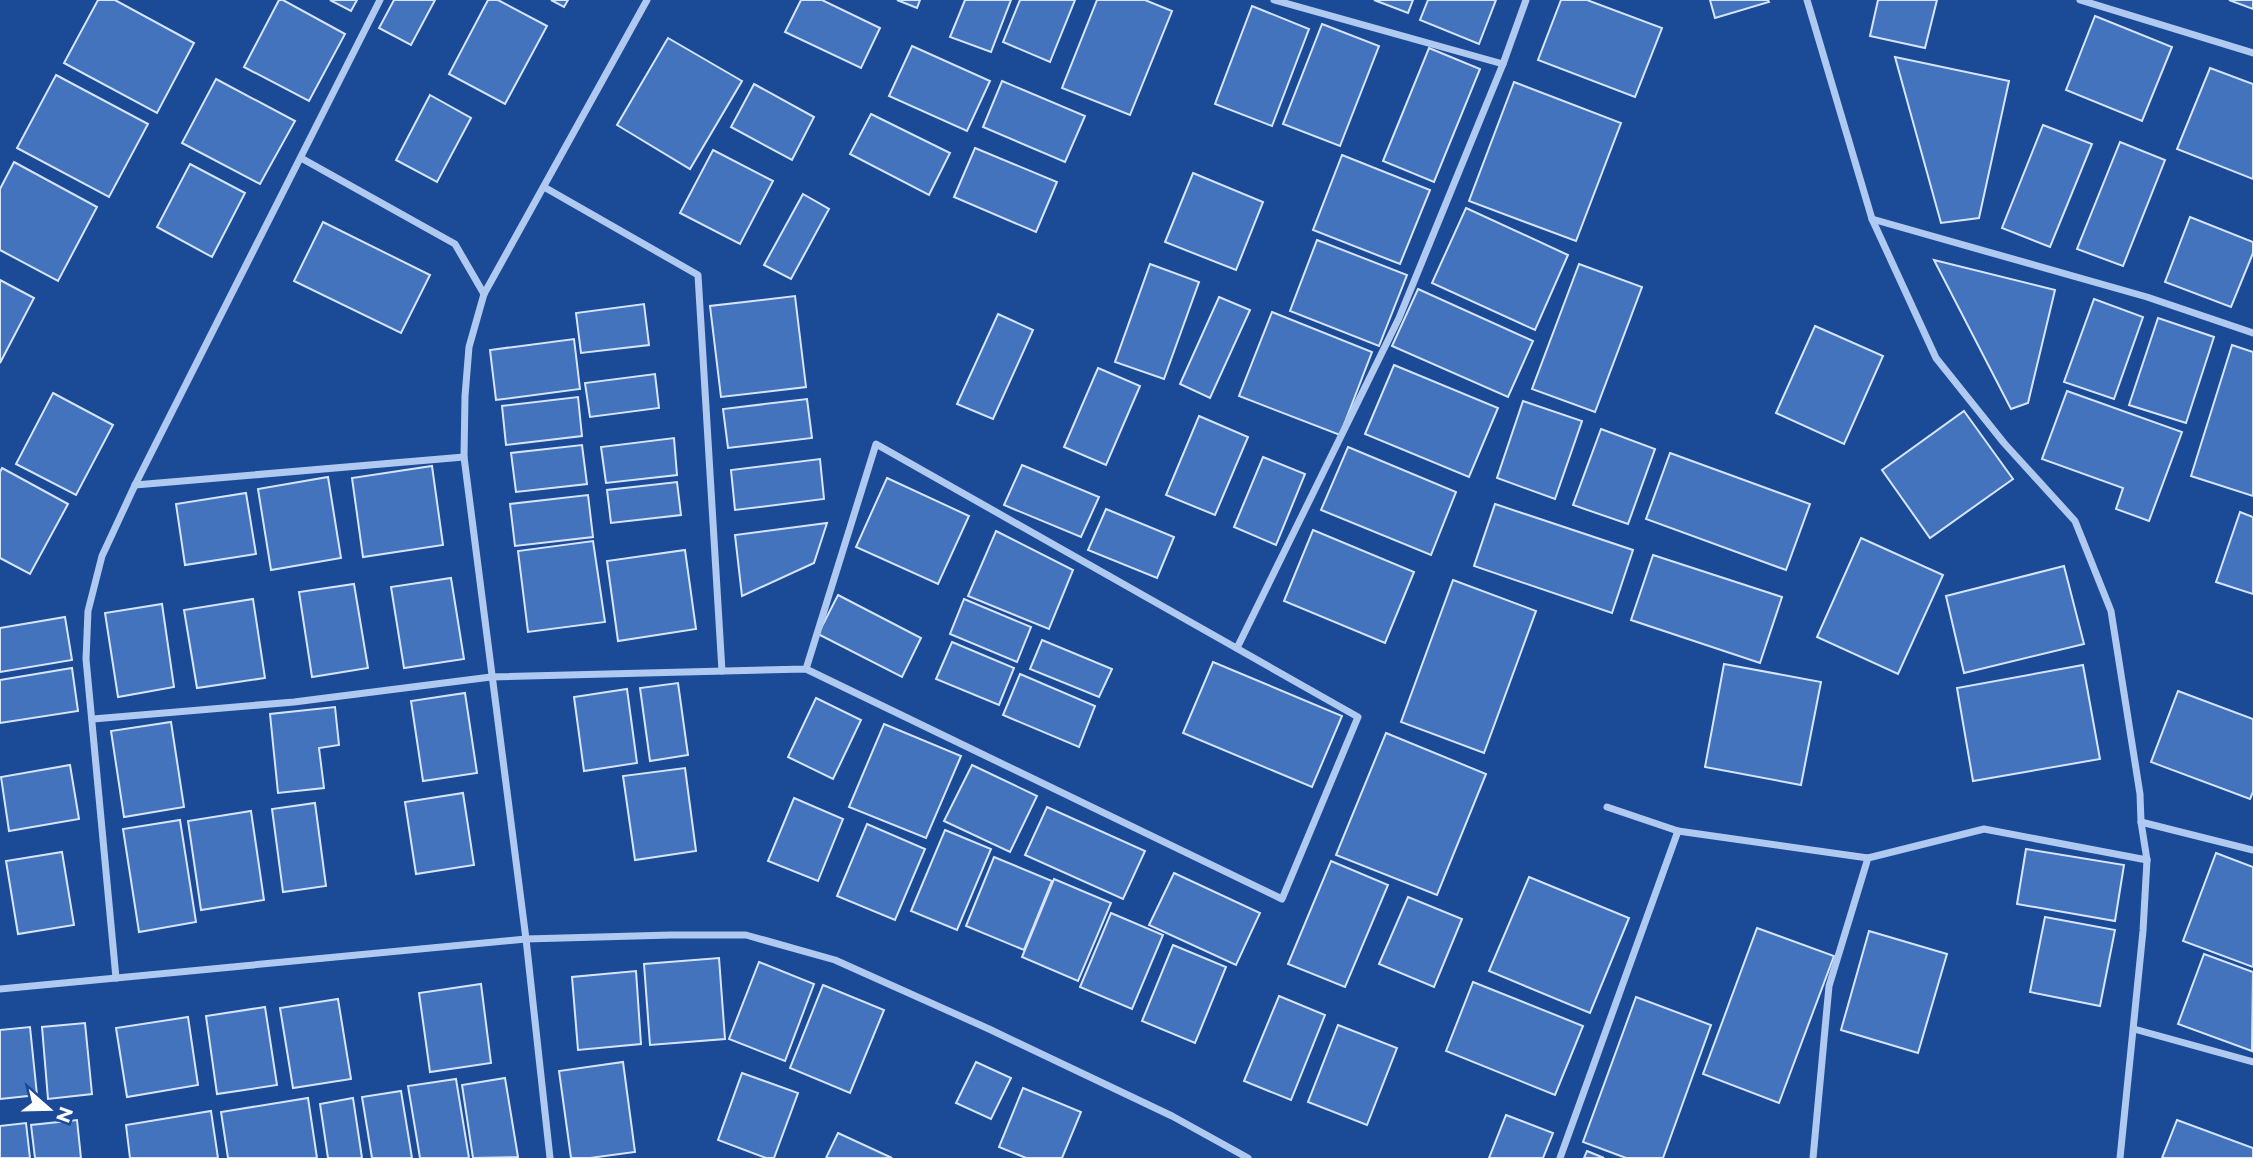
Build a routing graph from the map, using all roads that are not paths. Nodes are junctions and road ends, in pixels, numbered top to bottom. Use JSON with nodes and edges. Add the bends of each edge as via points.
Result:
{"nodes":[{"id":1,"x":380,"y":0,"type":"edge"},
{"id":2,"x":647,"y":0,"type":"edge"},
{"id":3,"x":1274,"y":0,"type":"edge"},
{"id":4,"x":1526,"y":0,"type":"edge"},
{"id":5,"x":1807,"y":0,"type":"edge"},
{"id":6,"x":2080,"y":0,"type":"edge"},
{"id":7,"x":2253,"y":53,"type":"edge"},
{"id":8,"x":1503,"y":64,"type":"junction"},
{"id":9,"x":301,"y":158,"type":"junction"},
{"id":10,"x":544,"y":187,"type":"junction"},
{"id":11,"x":1872,"y":219,"type":"junction"},
{"id":12,"x":484,"y":295,"type":"junction"},
{"id":13,"x":2253,"y":333,"type":"edge"},
{"id":14,"x":464,"y":457,"type":"junction"},
{"id":15,"x":135,"y":485,"type":"junction"},
{"id":16,"x":1237,"y":648,"type":"junction"},
{"id":17,"x":806,"y":669,"type":"junction"},
{"id":18,"x":722,"y":671,"type":"junction"},
{"id":19,"x":491,"y":677,"type":"junction"},
{"id":20,"x":93,"y":719,"type":"junction"},
{"id":21,"x":1607,"y":807,"type":"dead end"},
{"id":22,"x":2141,"y":822,"type":"junction"},
{"id":23,"x":1678,"y":831,"type":"junction"},
{"id":24,"x":2253,"y":850,"type":"edge"},
{"id":25,"x":1868,"y":858,"type":"junction"},
{"id":26,"x":2147,"y":860,"type":"junction"},
{"id":27,"x":526,"y":939,"type":"junction"},
{"id":28,"x":116,"y":978,"type":"junction"},
{"id":29,"x":0,"y":989,"type":"edge"},
{"id":30,"x":2134,"y":1029,"type":"junction"},
{"id":31,"x":2253,"y":1062,"type":"edge"},
{"id":32,"x":550,"y":1158,"type":"edge"},
{"id":33,"x":1248,"y":1158,"type":"edge"},
{"id":34,"x":1560,"y":1158,"type":"edge"},
{"id":35,"x":1813,"y":1158,"type":"edge"},
{"id":36,"x":2120,"y":1158,"type":"edge"}],
"edges":[{"from":1,"to":9,"type":"street"},
{"from":2,"to":10,"type":"street"},
{"from":3,"to":8,"type":"street"},
{"from":4,"to":8,"type":"street"},
{"from":5,"to":11,"type":"street"},
{"from":6,"to":7,"type":"street"},
{"from":8,"to":16,"type":"street","via":[[1399,318]]},
{"from":9,"to":12,"type":"street","via":[[455,244]]},
{"from":9,"to":15,"type":"street"},
{"from":10,"to":12,"type":"street"},
{"from":10,"to":18,"type":"street","via":[[698,275]]},
{"from":11,"to":13,"type":"street","via":[[2147,297]]},
{"from":11,"to":22,"type":"street","via":[[1936,358],[2075,521],[2111,611]]},
{"from":12,"to":14,"type":"street","via":[[469,347]]},
{"from":14,"to":15,"type":"street"},
{"from":14,"to":19,"type":"street"},
{"from":15,"to":20,"type":"street","via":[[102,556],[88,611],[86,659]]},
{"from":16,"to":17,"type":"street","via":[[876,444]]},
{"from":16,"to":17,"type":"street","via":[[1358,717],[1282,899]]},
{"from":17,"to":18,"type":"street"},
{"from":18,"to":19,"type":"street"},
{"from":19,"to":20,"type":"street","via":[[294,702]]},
{"from":19,"to":27,"type":"street"},
{"from":20,"to":28,"type":"street"},
{"from":21,"to":23,"type":"street"},
{"from":22,"to":24,"type":"street"},
{"from":22,"to":26,"type":"street"},
{"from":23,"to":25,"type":"street"},
{"from":23,"to":34,"type":"street"},
{"from":25,"to":26,"type":"street","via":[[1984,829]]},
{"from":25,"to":35,"type":"street","via":[[1829,986]]},
{"from":26,"to":30,"type":"street"},
{"from":27,"to":28,"type":"street"},
{"from":27,"to":32,"type":"street"},
{"from":27,"to":33,"type":"street","via":[[746,935],[835,960],[1172,1116]]},
{"from":28,"to":29,"type":"street"},
{"from":30,"to":31,"type":"street"},
{"from":30,"to":36,"type":"street"}]}
